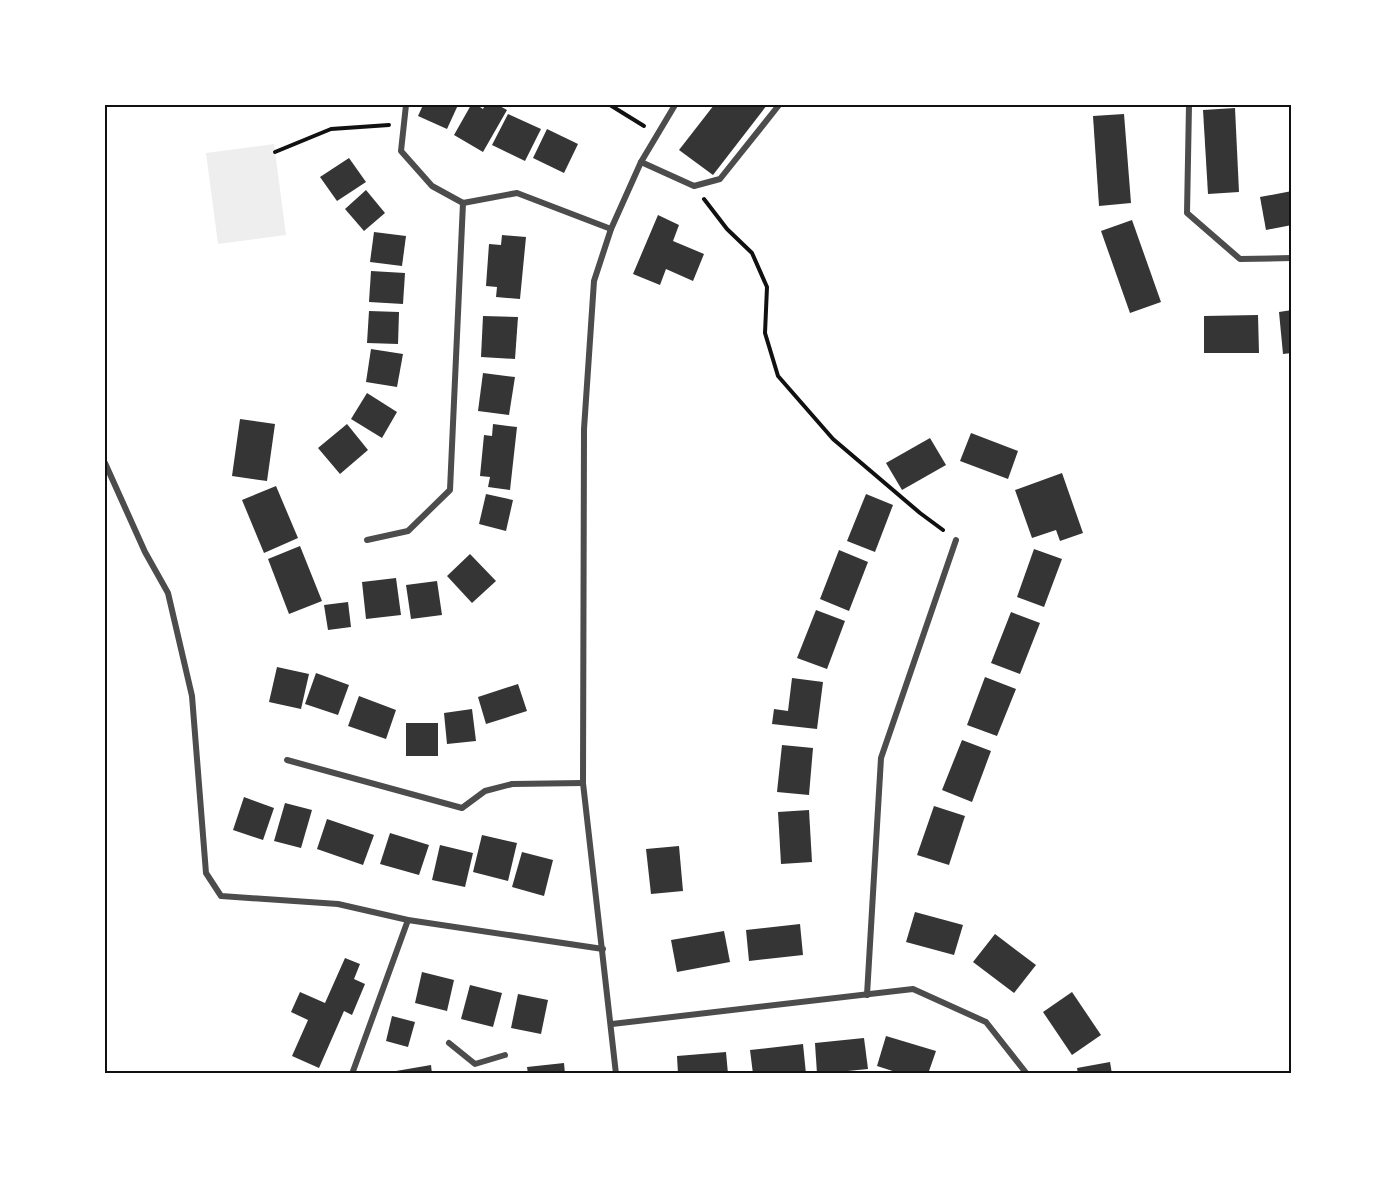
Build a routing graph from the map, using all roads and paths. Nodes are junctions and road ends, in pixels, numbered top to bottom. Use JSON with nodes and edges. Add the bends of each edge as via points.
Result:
{"nodes":[{"id":1,"x":406,"y":105,"type":"edge"},
{"id":2,"x":610,"y":105,"type":"edge"},
{"id":3,"x":675,"y":105,"type":"edge"},
{"id":4,"x":779,"y":105,"type":"edge"},
{"id":5,"x":1189,"y":105,"type":"edge"},
{"id":6,"x":404,"y":124,"type":"junction"},
{"id":7,"x":657,"y":135,"type":"junction"},
{"id":8,"x":275,"y":152,"type":"dead end"},
{"id":9,"x":641,"y":162,"type":"junction"},
{"id":10,"x":463,"y":203,"type":"junction"},
{"id":11,"x":715,"y":211,"type":"dead end"},
{"id":12,"x":610,"y":229,"type":"junction"},
{"id":13,"x":1292,"y":258,"type":"edge"},
{"id":14,"x":105,"y":464,"type":"edge"},
{"id":15,"x":367,"y":540,"type":"dead end"},
{"id":16,"x":956,"y":540,"type":"joint"},
{"id":17,"x":287,"y":760,"type":"dead end"},
{"id":18,"x":583,"y":783,"type":"junction"},
{"id":19,"x":408,"y":921,"type":"junction"},
{"id":20,"x":603,"y":949,"type":"junction"},
{"id":21,"x":867,"y":995,"type":"junction"},
{"id":22,"x":612,"y":1024,"type":"junction"},
{"id":23,"x":449,"y":1043,"type":"dead end"},
{"id":24,"x":505,"y":1055,"type":"dead end"},
{"id":25,"x":475,"y":1064,"type":"junction"},
{"id":26,"x":352,"y":1074,"type":"edge"},
{"id":27,"x":475,"y":1074,"type":"edge"},
{"id":28,"x":616,"y":1074,"type":"edge"},
{"id":29,"x":1026,"y":1074,"type":"edge"}],
"edges":[{"from":1,"to":6,"type":"street"},
{"from":2,"to":7,"type":"path"},
{"from":3,"to":7,"type":"street"},
{"from":4,"to":9,"type":"street","via":[[720,179],[694,186]]},
{"from":5,"to":13,"type":"street","via":[[1187,213],[1240,259]]},
{"from":6,"to":8,"type":"path","via":[[331,129]]},
{"from":6,"to":10,"type":"street","via":[[401,151],[432,186]]},
{"from":7,"to":9,"type":"street"},
{"from":9,"to":12,"type":"street"},
{"from":10,"to":12,"type":"street","via":[[517,193]]},
{"from":10,"to":15,"type":"street","via":[[450,490],[408,531]]},
{"from":11,"to":16,"type":"path","via":[[752,253],[767,288],[765,333],[778,376],[833,439]]},
{"from":12,"to":18,"type":"street","via":[[594,281],[584,429]]},
{"from":14,"to":19,"type":"street","via":[[168,593],[192,696],[206,873],[221,896],[338,904]]},
{"from":16,"to":21,"type":"street","via":[[881,758]]},
{"from":17,"to":18,"type":"street","via":[[462,808],[485,790],[512,784]]},
{"from":18,"to":20,"type":"street"},
{"from":19,"to":20,"type":"street"},
{"from":19,"to":26,"type":"street"},
{"from":20,"to":22,"type":"street"},
{"from":21,"to":22,"type":"street"},
{"from":21,"to":29,"type":"street","via":[[913,989],[986,1022]]},
{"from":22,"to":28,"type":"street"},
{"from":23,"to":25,"type":"street"},
{"from":24,"to":25,"type":"street"},
{"from":25,"to":27,"type":"street"}]}
